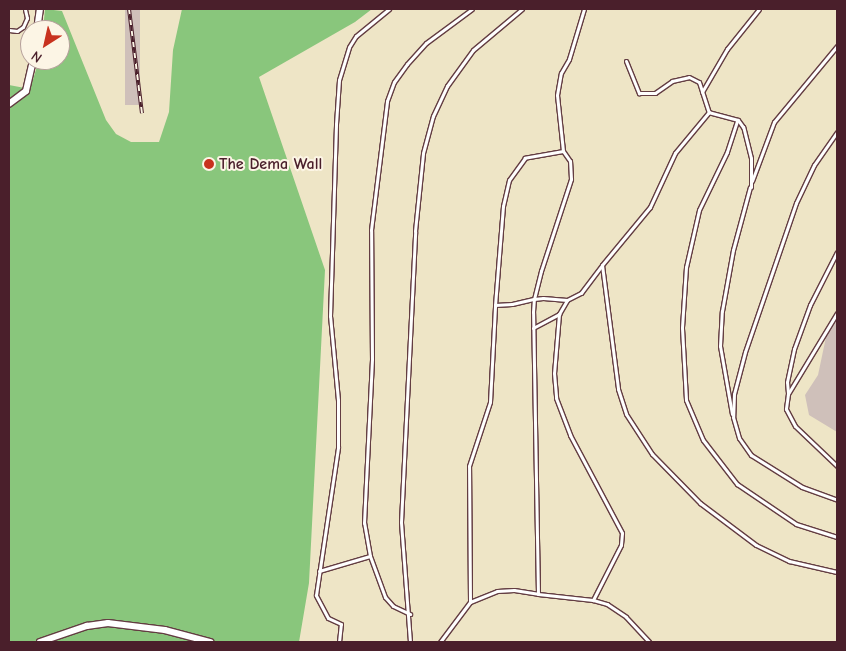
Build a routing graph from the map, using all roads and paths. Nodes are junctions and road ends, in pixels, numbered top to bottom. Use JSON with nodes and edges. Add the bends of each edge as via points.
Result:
{"nodes":[{"id":1,"x":25,"y":9,"type":"edge"},
{"id":2,"x":389,"y":9,"type":"edge"},
{"id":3,"x":472,"y":9,"type":"edge"},
{"id":4,"x":522,"y":9,"type":"edge"},
{"id":5,"x":584,"y":9,"type":"edge"},
{"id":6,"x":759,"y":9,"type":"edge"},
{"id":7,"x":9,"y":30,"type":"edge"},
{"id":8,"x":837,"y":46,"type":"edge"},
{"id":9,"x":626,"y":61,"type":"dead end"},
{"id":10,"x":31,"y":70,"type":"edge"},
{"id":11,"x":702,"y":92,"type":"junction"},
{"id":12,"x":9,"y":104,"type":"edge"},
{"id":13,"x":709,"y":112,"type":"junction"},
{"id":14,"x":738,"y":120,"type":"junction"},
{"id":15,"x":837,"y":132,"type":"edge"},
{"id":16,"x":563,"y":150,"type":"junction"},
{"id":17,"x":750,"y":187,"type":"junction"},
{"id":18,"x":837,"y":252,"type":"edge"},
{"id":19,"x":602,"y":265,"type":"junction"},
{"id":20,"x":534,"y":298,"type":"junction"},
{"id":21,"x":567,"y":300,"type":"junction"},
{"id":22,"x":495,"y":305,"type":"junction"},
{"id":23,"x":837,"y":313,"type":"edge"},
{"id":24,"x":559,"y":314,"type":"junction"},
{"id":25,"x":533,"y":328,"type":"junction"},
{"id":26,"x":788,"y":394,"type":"junction"},
{"id":27,"x":733,"y":416,"type":"junction"},
{"id":28,"x":837,"y":466,"type":"edge"},
{"id":29,"x":837,"y":500,"type":"edge"},
{"id":30,"x":837,"y":537,"type":"edge"},
{"id":31,"x":370,"y":556,"type":"junction"},
{"id":32,"x":319,"y":571,"type":"junction"},
{"id":33,"x":837,"y":572,"type":"edge"},
{"id":34,"x":538,"y":594,"type":"junction"},
{"id":35,"x":593,"y":600,"type":"junction"},
{"id":36,"x":470,"y":602,"type":"junction"},
{"id":37,"x":410,"y":614,"type":"junction"},
{"id":38,"x":40,"y":642,"type":"edge"},
{"id":39,"x":210,"y":642,"type":"edge"},
{"id":40,"x":339,"y":642,"type":"edge"},
{"id":41,"x":410,"y":642,"type":"edge"},
{"id":42,"x":440,"y":642,"type":"edge"},
{"id":43,"x":649,"y":642,"type":"edge"}],
"edges":[{"from":1,"to":7,"type":"lane","via":[[27,18],[23,27],[17,31]]},
{"from":2,"to":32,"type":"lane","via":[[356,36],[339,80],[332,197],[330,316],[338,400],[338,448]]},
{"from":3,"to":31,"type":"lane","via":[[426,43],[407,64],[394,82],[383,123],[371,230],[372,359],[364,523]]},
{"from":4,"to":37,"type":"lane","via":[[473,50],[447,86],[433,116],[423,153],[415,231],[401,522]]},
{"from":5,"to":16,"type":"lane","via":[[572,51],[561,73],[557,95]]},
{"from":6,"to":11,"type":"lane","via":[[727,49]]},
{"from":8,"to":17,"type":"lane","via":[[774,122]]},
{"from":9,"to":11,"type":"lane","via":[[639,93],[655,93],[672,81],[689,77],[699,82]]},
{"from":10,"to":12,"type":"street","via":[[26,91]]},
{"from":11,"to":13,"type":"lane"},
{"from":13,"to":14,"type":"lane"},
{"from":13,"to":19,"type":"lane","via":[[675,153],[650,207]]},
{"from":14,"to":17,"type":"lane","via":[[749,141]]},
{"from":14,"to":30,"type":"lane","via":[[727,152],[699,210],[686,267],[682,328],[686,400],[703,440],[737,484],[796,524]]},
{"from":15,"to":27,"type":"lane","via":[[814,165],[796,203],[745,352],[734,394]]},
{"from":16,"to":20,"type":"lane","via":[[570,161],[571,178]]},
{"from":16,"to":22,"type":"lane","via":[[525,158],[509,180],[503,206]]},
{"from":17,"to":27,"type":"lane","via":[[733,250],[722,311],[720,346]]},
{"from":18,"to":26,"type":"lane","via":[[810,305],[794,349],[787,382]]},
{"from":19,"to":21,"type":"lane","via":[[581,293]]},
{"from":19,"to":33,"type":"lane","via":[[618,389],[626,414],[652,454],[677,484],[756,545],[789,561]]},
{"from":20,"to":21,"type":"lane"},
{"from":20,"to":22,"type":"lane"},
{"from":20,"to":25,"type":"lane"},
{"from":21,"to":24,"type":"lane"},
{"from":22,"to":36,"type":"lane","via":[[490,402],[469,466]]},
{"from":23,"to":26,"type":"lane"},
{"from":24,"to":25,"type":"lane"},
{"from":24,"to":35,"type":"lane","via":[[554,373],[556,398],[570,435],[622,533],[620,545]]},
{"from":25,"to":34,"type":"lane"},
{"from":26,"to":28,"type":"lane","via":[[786,409],[795,426]]},
{"from":27,"to":29,"type":"lane","via":[[740,438],[751,455],[802,487]]},
{"from":31,"to":32,"type":"lane"},
{"from":31,"to":37,"type":"lane","via":[[385,597]]},
{"from":32,"to":40,"type":"lane","via":[[316,595],[328,618],[340,624]]},
{"from":34,"to":35,"type":"lane"},
{"from":34,"to":36,"type":"lane","via":[[514,590],[497,592]]},
{"from":35,"to":43,"type":"lane","via":[[607,604],[626,617]]},
{"from":36,"to":42,"type":"lane"},
{"from":37,"to":41,"type":"lane"},
{"from":38,"to":39,"type":"street","via":[[87,626],[108,623],[156,628]]}]}
